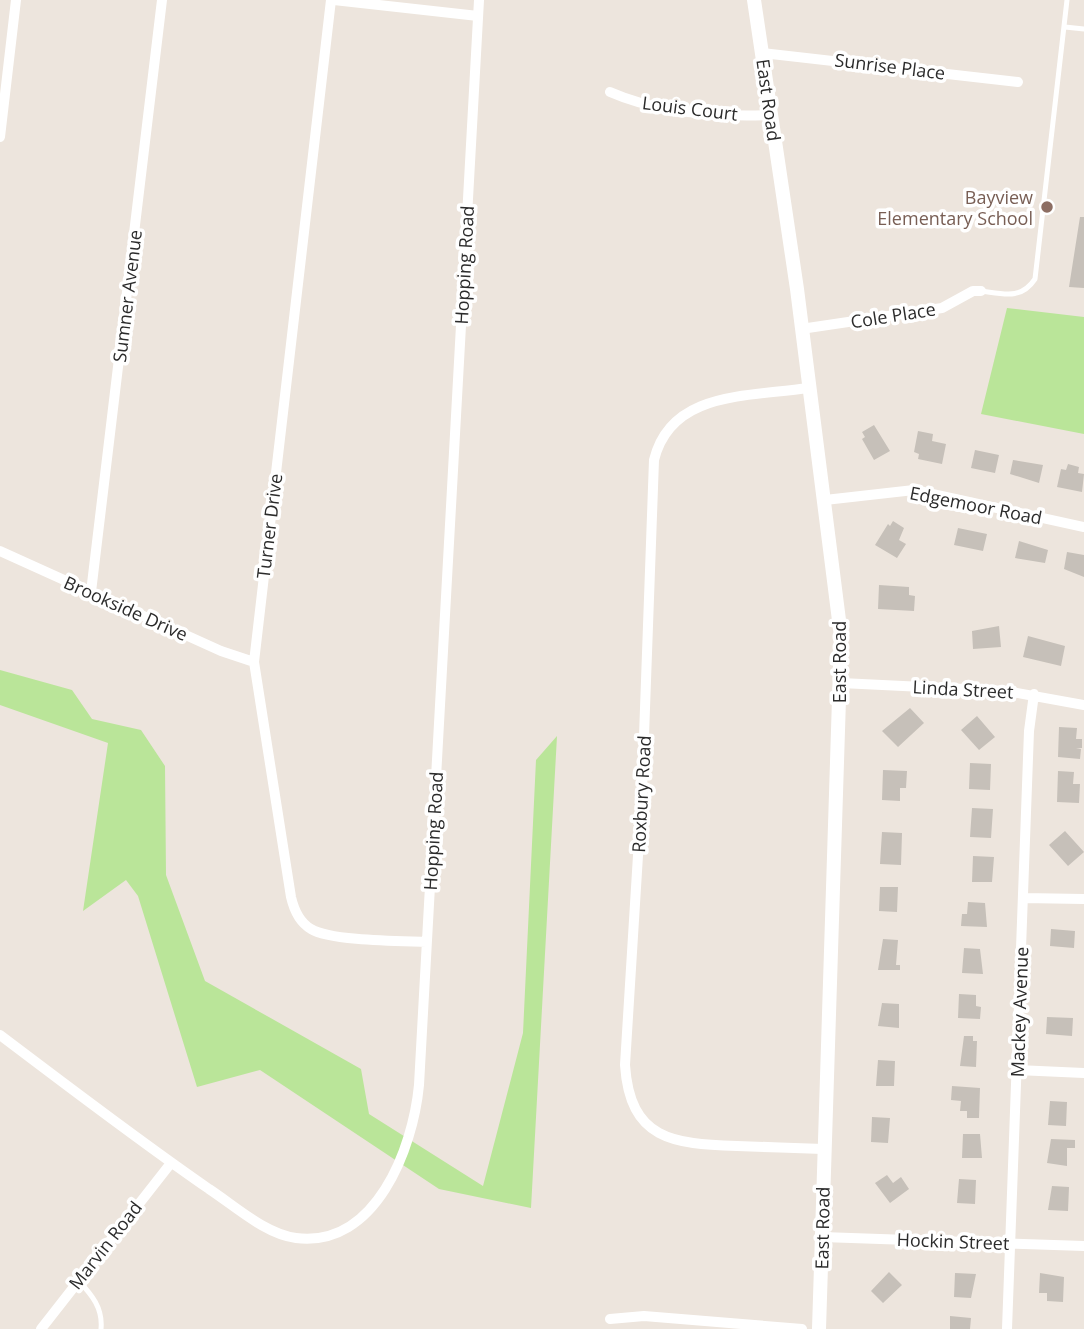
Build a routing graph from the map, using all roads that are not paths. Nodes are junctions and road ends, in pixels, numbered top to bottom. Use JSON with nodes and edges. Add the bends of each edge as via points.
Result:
{"nodes":[{"id":1,"x":16,"y":0,"type":"edge"},
{"id":2,"x":162,"y":0,"type":"edge"},
{"id":3,"x":333,"y":0,"type":"edge"},
{"id":4,"x":479,"y":0,"type":"edge"},
{"id":5,"x":754,"y":0,"type":"edge"},
{"id":6,"x":1067,"y":0,"type":"edge"},
{"id":7,"x":478,"y":16,"type":"junction"},
{"id":8,"x":1065,"y":27,"type":"junction"},
{"id":9,"x":1084,"y":29,"type":"edge"},
{"id":10,"x":762,"y":53,"type":"junction"},
{"id":11,"x":1018,"y":82,"type":"dead end"},
{"id":12,"x":610,"y":92,"type":"dead end"},
{"id":13,"x":771,"y":115,"type":"junction"},
{"id":14,"x":0,"y":137,"type":"edge"},
{"id":15,"x":981,"y":291,"type":"joint"},
{"id":16,"x":801,"y":329,"type":"junction"},
{"id":17,"x":808,"y":388,"type":"junction"},
{"id":18,"x":825,"y":500,"type":"junction"},
{"id":19,"x":1084,"y":527,"type":"edge"},
{"id":20,"x":0,"y":551,"type":"edge"},
{"id":21,"x":91,"y":592,"type":"junction"},
{"id":22,"x":254,"y":662,"type":"junction"},
{"id":23,"x":841,"y":683,"type":"junction"},
{"id":24,"x":1034,"y":694,"type":"junction"},
{"id":25,"x":1084,"y":705,"type":"edge"},
{"id":26,"x":1023,"y":898,"type":"junction"},
{"id":27,"x":1084,"y":899,"type":"edge"},
{"id":28,"x":426,"y":942,"type":"junction"},
{"id":29,"x":0,"y":1035,"type":"edge"},
{"id":30,"x":1017,"y":1070,"type":"junction"},
{"id":31,"x":1084,"y":1073,"type":"edge"},
{"id":32,"x":823,"y":1149,"type":"junction"},
{"id":33,"x":172,"y":1163,"type":"junction"},
{"id":34,"x":822,"y":1237,"type":"junction"},
{"id":35,"x":1010,"y":1244,"type":"junction"},
{"id":36,"x":1084,"y":1246,"type":"edge"},
{"id":37,"x":78,"y":1280,"type":"junction"},
{"id":38,"x":610,"y":1319,"type":"dead end"},
{"id":39,"x":41,"y":1329,"type":"edge"},
{"id":40,"x":101,"y":1329,"type":"edge"},
{"id":41,"x":802,"y":1329,"type":"edge"},
{"id":42,"x":819,"y":1329,"type":"edge"},
{"id":43,"x":1007,"y":1329,"type":"edge"}],
"edges":[{"from":1,"to":14,"type":"street"},
{"from":2,"to":21,"type":"street","name":"Sumner Avenue"},
{"from":3,"to":7,"type":"street"},
{"from":3,"to":22,"type":"street","name":"Turner Drive"},
{"from":4,"to":7,"type":"street","name":"Hopping Road"},
{"from":5,"to":10,"type":"street","name":"East Road"},
{"from":6,"to":8,"type":"lane"},
{"from":7,"to":28,"type":"street","name":"Hopping Road"},
{"from":8,"to":9,"type":"lane"},
{"from":8,"to":15,"type":"lane","via":[[1035,279],[1028,290],[1013,296]]},
{"from":10,"to":11,"type":"street","name":"Sunrise Place"},
{"from":10,"to":13,"type":"street","name":"East Road"},
{"from":12,"to":13,"type":"street","name":"Louis Court","via":[[677,109]]},
{"from":13,"to":16,"type":"street","name":"East Road"},
{"from":15,"to":16,"type":"street","name":"Cole Place","via":[[942,308]]},
{"from":16,"to":17,"type":"street","name":"East Road"},
{"from":17,"to":18,"type":"street","name":"East Road"},
{"from":17,"to":32,"type":"street","name":"Roxbury Road","via":[[705,403],[677,419],[658,445],[625,1065],[634,1107],[663,1137],[687,1144]]},
{"from":18,"to":19,"type":"street","name":"Edgemoor Road","via":[[914,491]]},
{"from":18,"to":23,"type":"street","name":"East Road","via":[[841,636]]},
{"from":20,"to":21,"type":"street","name":"Brookside Drive"},
{"from":21,"to":22,"type":"street","name":"Brookside Drive"},
{"from":22,"to":28,"type":"street","name":"Turner Drive","via":[[297,915],[310,929],[328,935]]},
{"from":23,"to":24,"type":"street","name":"Linda Street"},
{"from":23,"to":32,"type":"street","name":"East Road"},
{"from":24,"to":25,"type":"street","name":"Linda Street"},
{"from":24,"to":26,"type":"street","name":"Mackey Avenue","via":[[1028,731]]},
{"from":26,"to":27,"type":"street"},
{"from":26,"to":30,"type":"street","name":"Mackey Avenue"},
{"from":28,"to":33,"type":"street","name":"Hopping Road","via":[[419,1085],[412,1129],[384,1191],[360,1218],[331,1235],[283,1235]]},
{"from":29,"to":33,"type":"street","name":"Hopping Road"},
{"from":30,"to":31,"type":"street"},
{"from":30,"to":35,"type":"street","name":"Mackey Avenue"},
{"from":32,"to":34,"type":"street","name":"East Road"},
{"from":33,"to":37,"type":"street","name":"Marvin Road"},
{"from":34,"to":35,"type":"street","name":"Hockin Street"},
{"from":34,"to":42,"type":"street","name":"East Road"},
{"from":35,"to":36,"type":"street","name":"Hockin Street"},
{"from":35,"to":43,"type":"street","name":"Mackey Avenue"},
{"from":37,"to":39,"type":"street","name":"Marvin Road"},
{"from":37,"to":40,"type":"lane","via":[[101,1312]]},
{"from":38,"to":41,"type":"street","via":[[644,1316]]}]}
